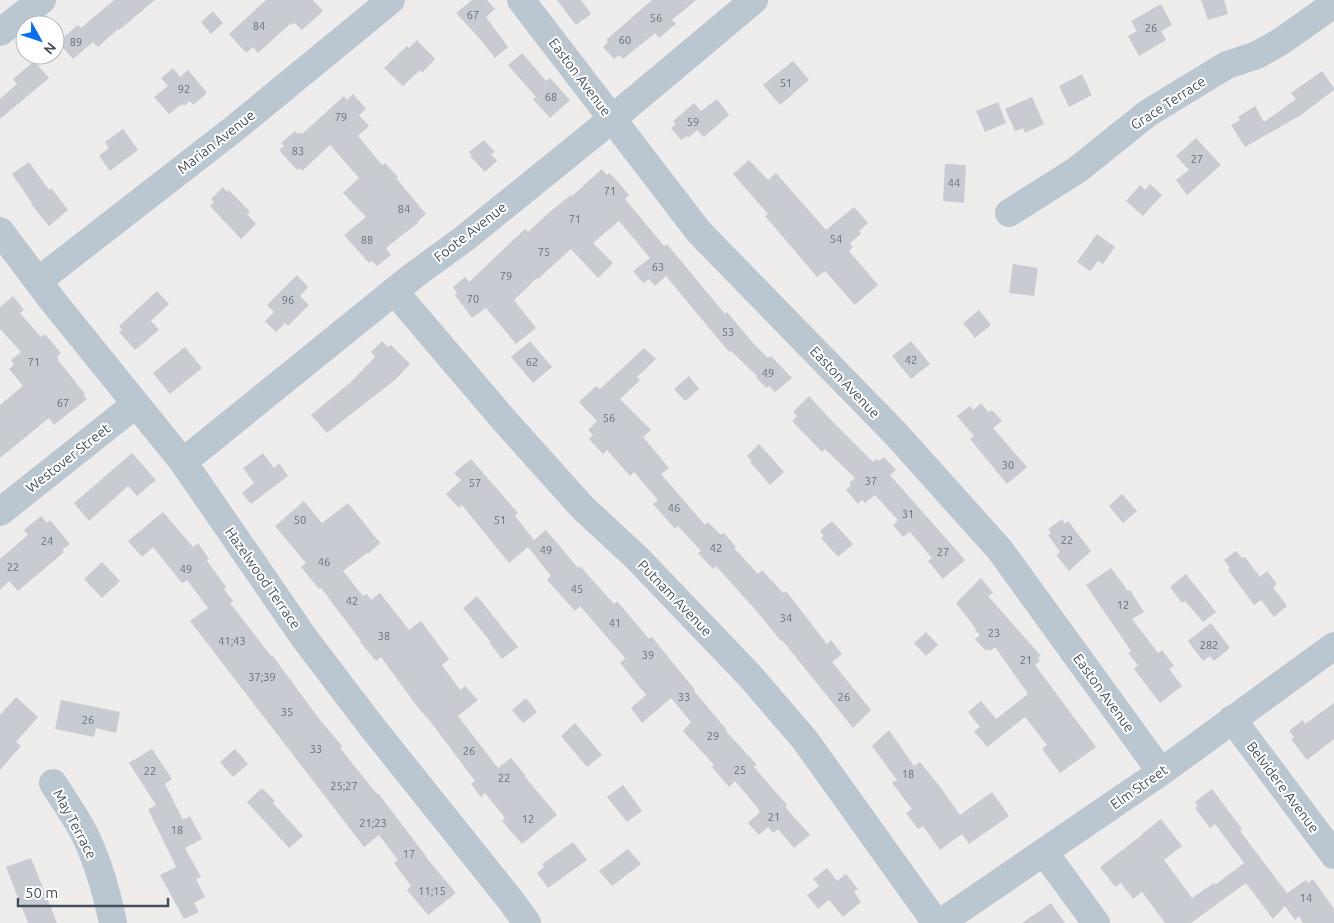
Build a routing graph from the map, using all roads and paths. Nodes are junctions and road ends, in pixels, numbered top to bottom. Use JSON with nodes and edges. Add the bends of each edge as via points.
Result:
{"nodes":[{"id":1,"x":42,"y":0,"type":"edge"},
{"id":2,"x":391,"y":0,"type":"edge"},
{"id":3,"x":521,"y":0,"type":"edge"},
{"id":4,"x":754,"y":0,"type":"edge"},
{"id":5,"x":1334,"y":4,"type":"edge"},
{"id":6,"x":0,"y":32,"type":"edge"},
{"id":7,"x":612,"y":118,"type":"junction"},
{"id":8,"x":1009,"y":213,"type":"dead end"},
{"id":9,"x":0,"y":231,"type":"edge"},
{"id":10,"x":38,"y":281,"type":"junction"},
{"id":11,"x":394,"y":291,"type":"junction"},
{"id":12,"x":136,"y":404,"type":"junction"},
{"id":13,"x":183,"y":462,"type":"junction"},
{"id":14,"x":0,"y":512,"type":"edge"},
{"id":15,"x":1334,"y":646,"type":"edge"},
{"id":16,"x":1232,"y":719,"type":"junction"},
{"id":17,"x":1161,"y":772,"type":"junction"},
{"id":18,"x":53,"y":783,"type":"dead end"},
{"id":19,"x":1044,"y":852,"type":"junction"},
{"id":20,"x":1334,"y":855,"type":"edge"},
{"id":21,"x":113,"y":923,"type":"edge"},
{"id":22,"x":527,"y":923,"type":"edge"},
{"id":23,"x":936,"y":923,"type":"edge"},
{"id":24,"x":940,"y":923,"type":"edge"},
{"id":25,"x":1096,"y":923,"type":"edge"}],
"edges":[{"from":1,"to":6,"type":"street"},
{"from":2,"to":10,"type":"street","name":"Marian Avenue","via":[[227,134]]},
{"from":3,"to":7,"type":"street","name":"Easton Avenue"},
{"from":4,"to":7,"type":"street","name":"Foote Avenue"},
{"from":5,"to":8,"type":"street","name":"Grace Terrace","via":[[1280,42],[1257,55],[1226,65],[1148,113],[1077,170]]},
{"from":7,"to":11,"type":"street","name":"Foote Avenue","via":[[465,238]]},
{"from":7,"to":17,"type":"street","name":"Easton Avenue","via":[[699,232],[894,433],[1000,550]]},
{"from":9,"to":10,"type":"street","name":"Hazelwood Terrace"},
{"from":10,"to":12,"type":"street","name":"Hazelwood Terrace"},
{"from":11,"to":13,"type":"street","name":"Foote Avenue"},
{"from":11,"to":23,"type":"street","name":"Putnam Avenue","via":[[583,508],[636,557],[768,698],[804,740]]},
{"from":12,"to":13,"type":"street","name":"Hazelwood Terrace"},
{"from":12,"to":14,"type":"street","name":"Westover Street"},
{"from":13,"to":22,"type":"street","name":"Hazelwood Terrace","via":[[311,646]]},
{"from":15,"to":16,"type":"street","name":"Elm Street"},
{"from":16,"to":17,"type":"street","name":"Elm Street"},
{"from":16,"to":20,"type":"street","name":"Belvidere Avenue"},
{"from":17,"to":19,"type":"street","name":"Elm Street"},
{"from":18,"to":21,"type":"street","name":"May Terrace","via":[[92,850]]},
{"from":19,"to":24,"type":"street","name":"Elm Street"},
{"from":19,"to":25,"type":"street"}]}
